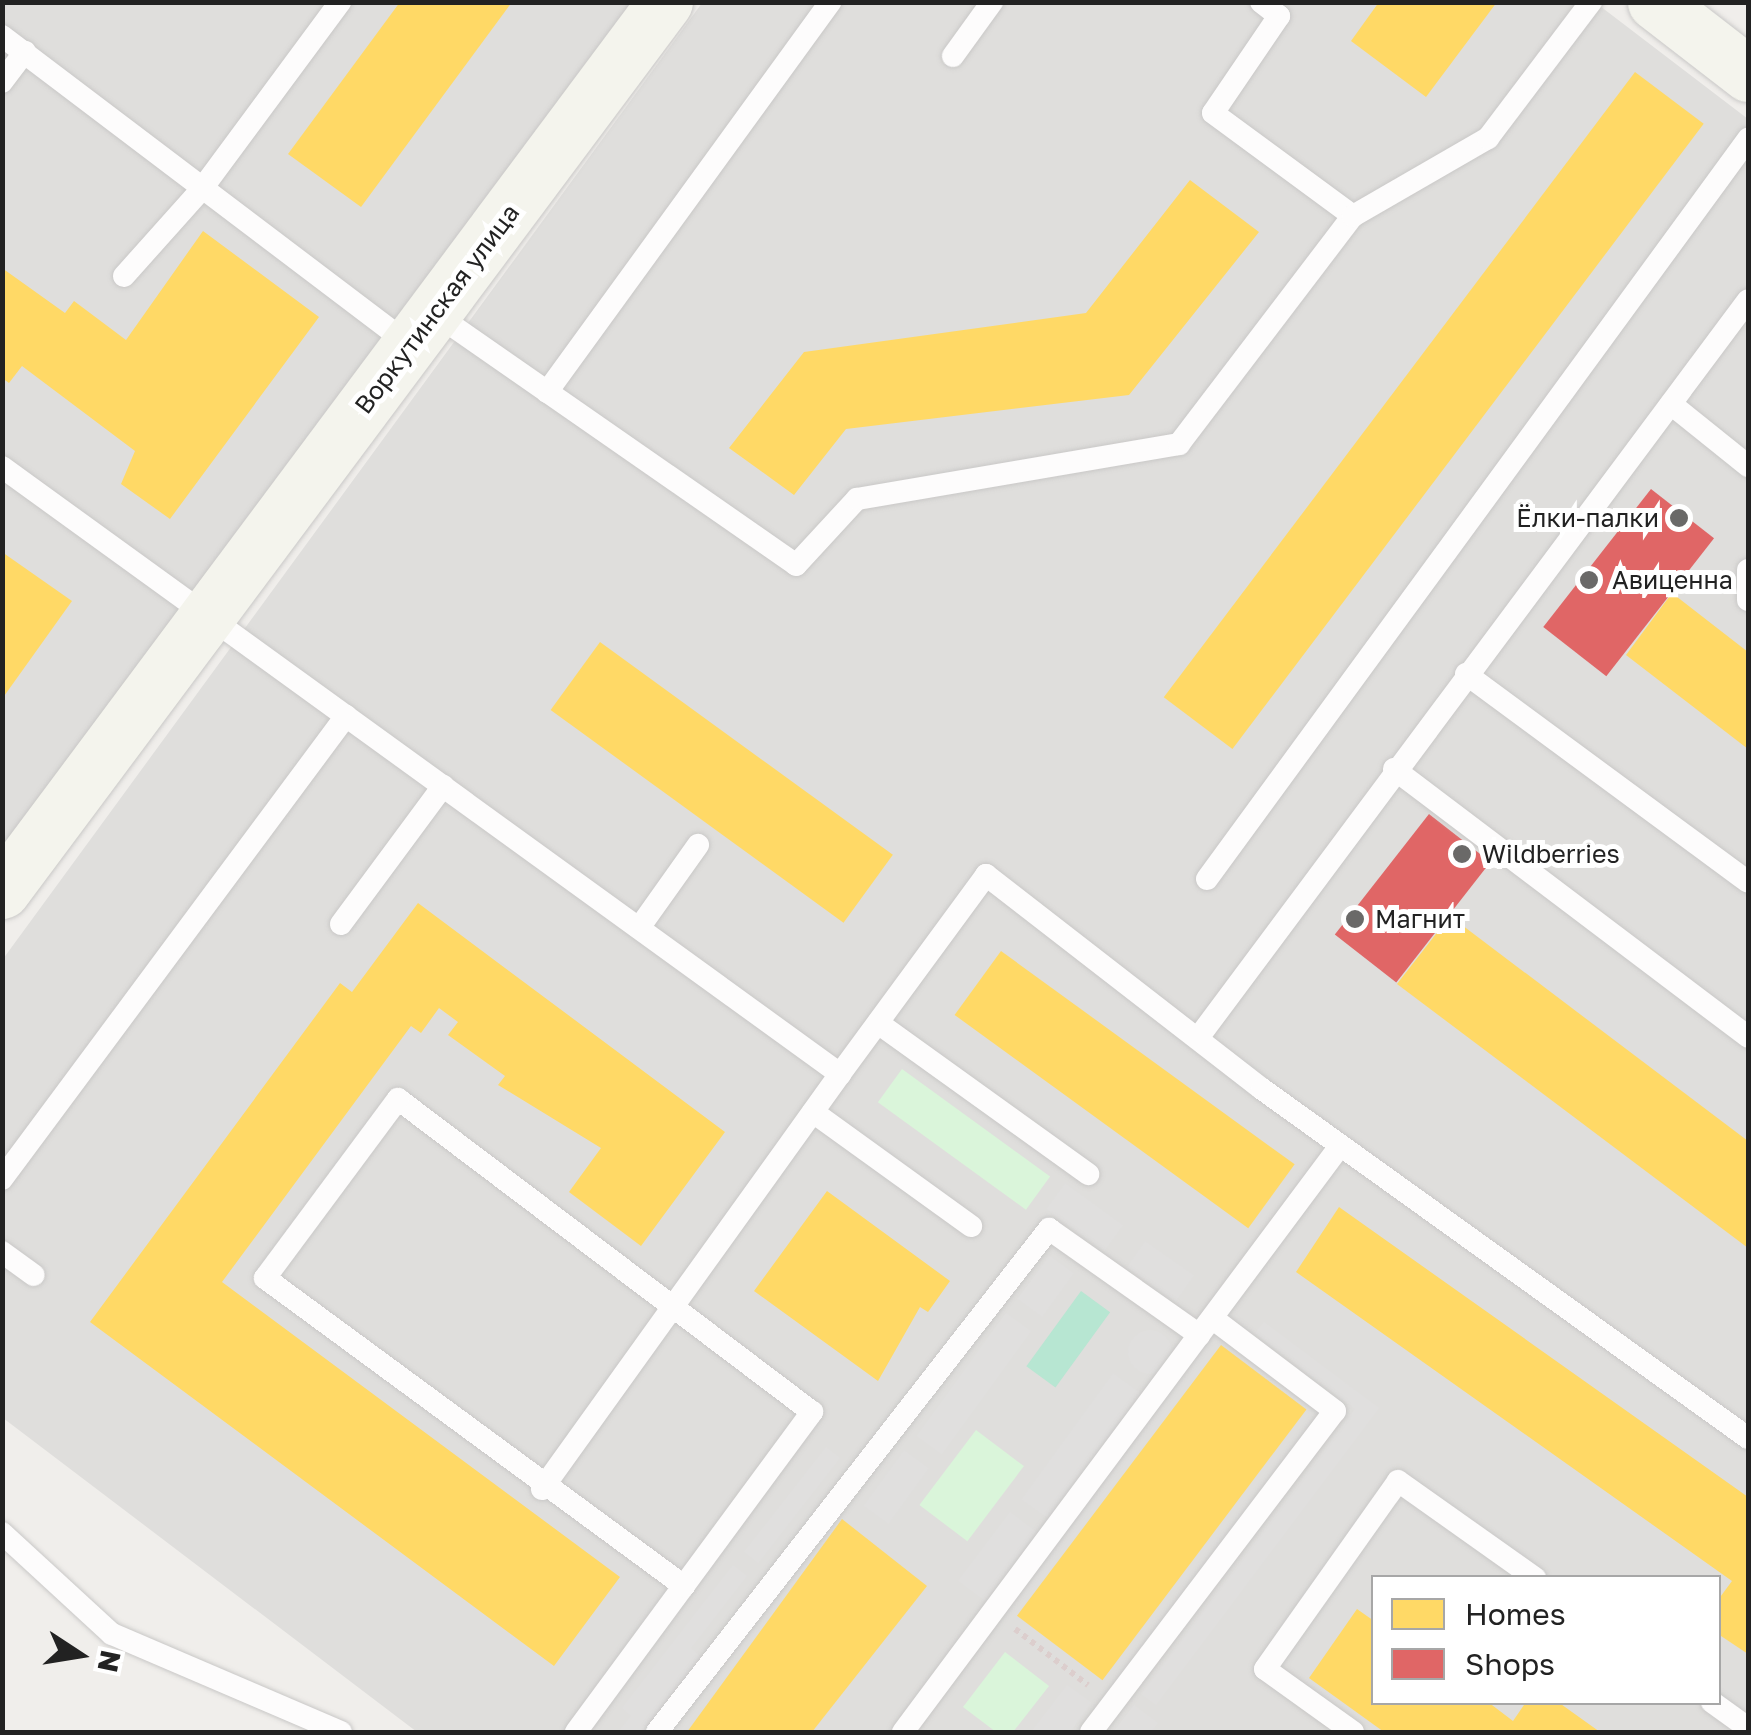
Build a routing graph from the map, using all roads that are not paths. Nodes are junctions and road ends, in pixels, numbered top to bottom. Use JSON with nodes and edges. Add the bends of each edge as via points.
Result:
{"nodes":[{"id":1,"x":340,"y":2,"type":"edge"},
{"id":2,"x":666,"y":2,"type":"edge"},
{"id":3,"x":830,"y":2,"type":"edge"},
{"id":4,"x":992,"y":2,"type":"edge"},
{"id":5,"x":1261,"y":2,"type":"edge"},
{"id":6,"x":1591,"y":2,"type":"edge"},
{"id":7,"x":1655,"y":2,"type":"edge"},
{"id":8,"x":2,"y":36,"type":"edge"},
{"id":9,"x":25,"y":52,"type":"junction"},
{"id":10,"x":953,"y":56,"type":"dead end"},
{"id":11,"x":1748,"y":74,"type":"edge"},
{"id":12,"x":2,"y":82,"type":"edge"},
{"id":13,"x":1748,"y":139,"type":"edge"},
{"id":14,"x":201,"y":190,"type":"junction"},
{"id":15,"x":1352,"y":216,"type":"junction"},
{"id":16,"x":124,"y":276,"type":"dead end"},
{"id":17,"x":1748,"y":300,"type":"edge"},
{"id":18,"x":423,"y":330,"type":"junction"},
{"id":19,"x":547,"y":392,"type":"junction"},
{"id":20,"x":1671,"y":404,"type":"junction"},
{"id":21,"x":1748,"y":466,"type":"edge"},
{"id":22,"x":2,"y":467,"type":"edge"},
{"id":23,"x":1748,"y":570,"type":"edge"},
{"id":24,"x":1748,"y":600,"type":"edge"},
{"id":25,"x":202,"y":612,"type":"junction"},
{"id":26,"x":1466,"y":674,"type":"junction"},
{"id":27,"x":346,"y":716,"type":"junction"},
{"id":28,"x":1394,"y":768,"type":"junction"},
{"id":29,"x":443,"y":786,"type":"junction"},
{"id":30,"x":698,"y":845,"type":"dead end"},
{"id":31,"x":1206,"y":879,"type":"dead end"},
{"id":32,"x":1748,"y":882,"type":"edge"},
{"id":33,"x":2,"y":891,"type":"edge"},
{"id":34,"x":341,"y":924,"type":"dead end"},
{"id":35,"x":639,"y":928,"type":"junction"},
{"id":36,"x":878,"y":1022,"type":"junction"},
{"id":37,"x":1748,"y":1037,"type":"edge"},
{"id":38,"x":1198,"y":1038,"type":"junction"},
{"id":39,"x":840,"y":1074,"type":"junction"},
{"id":40,"x":813,"y":1112,"type":"junction"},
{"id":41,"x":1340,"y":1146,"type":"junction"},
{"id":42,"x":1088,"y":1174,"type":"dead end"},
{"id":43,"x":2,"y":1179,"type":"edge"},
{"id":44,"x":971,"y":1226,"type":"dead end"},
{"id":45,"x":2,"y":1252,"type":"edge"},
{"id":46,"x":34,"y":1275,"type":"dead end"},
{"id":47,"x":674,"y":1307,"type":"junction"},
{"id":48,"x":1205,"y":1327,"type":"junction"},
{"id":49,"x":1748,"y":1438,"type":"edge"},
{"id":50,"x":542,"y":1489,"type":"junction"},
{"id":51,"x":2,"y":1533,"type":"edge"},
{"id":52,"x":1530,"y":1575,"type":"edge"},
{"id":53,"x":684,"y":1586,"type":"junction"},
{"id":54,"x":1716,"y":1705,"type":"edge"},
{"id":55,"x":1748,"y":1728,"type":"edge"},
{"id":56,"x":341,"y":1732,"type":"edge"},
{"id":57,"x":576,"y":1732,"type":"edge"},
{"id":58,"x":657,"y":1732,"type":"edge"},
{"id":59,"x":902,"y":1732,"type":"edge"},
{"id":60,"x":1091,"y":1732,"type":"edge"},
{"id":61,"x":1353,"y":1732,"type":"edge"}],
"edges":[{"from":1,"to":14,"type":"lane"},
{"from":2,"to":18,"type":"street","name":"Воркутинская улица"},
{"from":3,"to":19,"type":"lane"},
{"from":4,"to":10,"type":"lane"},
{"from":5,"to":15,"type":"lane","via":[[1279,16],[1213,113]]},
{"from":6,"to":15,"type":"lane","via":[[1488,138]]},
{"from":7,"to":11,"type":"street"},
{"from":8,"to":9,"type":"lane"},
{"from":9,"to":12,"type":"lane"},
{"from":9,"to":14,"type":"lane"},
{"from":13,"to":31,"type":"lane"},
{"from":14,"to":16,"type":"lane"},
{"from":14,"to":18,"type":"lane"},
{"from":15,"to":19,"type":"lane","via":[[1179,444],[857,499],[796,566]]},
{"from":17,"to":20,"type":"lane"},
{"from":18,"to":19,"type":"lane"},
{"from":18,"to":25,"type":"street","name":"Воркутинская улица"},
{"from":20,"to":21,"type":"lane"},
{"from":20,"to":26,"type":"lane"},
{"from":22,"to":25,"type":"lane"},
{"from":23,"to":24,"type":"lane"},
{"from":25,"to":27,"type":"lane"},
{"from":25,"to":33,"type":"street","name":"Воркутинская улица"},
{"from":26,"to":28,"type":"lane"},
{"from":26,"to":32,"type":"lane"},
{"from":27,"to":29,"type":"lane"},
{"from":27,"to":43,"type":"lane"},
{"from":28,"to":37,"type":"lane"},
{"from":28,"to":38,"type":"lane"},
{"from":29,"to":34,"type":"lane"},
{"from":29,"to":35,"type":"lane"},
{"from":30,"to":35,"type":"lane"},
{"from":35,"to":39,"type":"lane"},
{"from":36,"to":38,"type":"lane","via":[[986,875]]},
{"from":36,"to":39,"type":"lane"},
{"from":36,"to":42,"type":"lane"},
{"from":38,"to":41,"type":"lane"},
{"from":39,"to":40,"type":"lane"},
{"from":40,"to":44,"type":"lane"},
{"from":40,"to":47,"type":"lane"},
{"from":41,"to":48,"type":"lane"},
{"from":41,"to":49,"type":"lane"},
{"from":45,"to":46,"type":"lane"},
{"from":47,"to":50,"type":"lane"},
{"from":47,"to":50,"type":"lane","via":[[398,1099],[265,1278]]},
{"from":47,"to":53,"type":"lane","via":[[812,1412]]},
{"from":48,"to":58,"type":"lane","via":[[1049,1229]]},
{"from":48,"to":59,"type":"lane"},
{"from":48,"to":60,"type":"lane","via":[[1335,1411]]},
{"from":50,"to":53,"type":"lane"},
{"from":51,"to":56,"type":"lane","via":[[112,1634]]},
{"from":52,"to":61,"type":"lane","via":[[1398,1481],[1265,1669]]},
{"from":53,"to":57,"type":"lane"},
{"from":54,"to":55,"type":"lane"}]}
